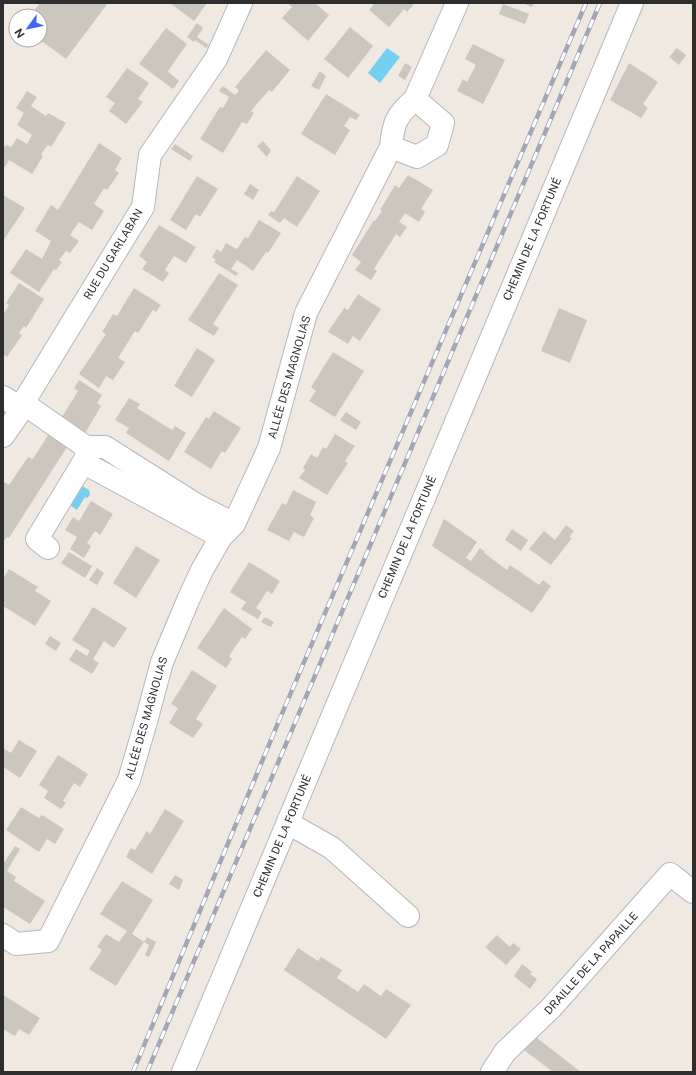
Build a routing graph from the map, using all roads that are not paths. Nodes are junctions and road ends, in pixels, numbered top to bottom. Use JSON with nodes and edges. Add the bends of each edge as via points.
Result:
{"nodes":[{"id":1,"x":241,"y":3,"type":"edge"},
{"id":2,"x":457,"y":3,"type":"edge"},
{"id":3,"x":632,"y":3,"type":"edge"},
{"id":4,"x":415,"y":99,"type":"junction"},
{"id":5,"x":391,"y":147,"type":"junction"},
{"id":6,"x":16,"y":403,"type":"edge"},
{"id":7,"x":3,"y":436,"type":"edge"},
{"id":8,"x":86,"y":453,"type":"junction"},
{"id":9,"x":228,"y":530,"type":"junction"},
{"id":10,"x":48,"y":548,"type":"dead end"},
{"id":11,"x":288,"y":823,"type":"junction"},
{"id":12,"x":693,"y":892,"type":"edge"},
{"id":13,"x":408,"y":916,"type":"dead end"},
{"id":14,"x":3,"y":935,"type":"edge"},
{"id":15,"x":183,"y":1072,"type":"edge"},
{"id":16,"x":492,"y":1072,"type":"edge"}],
"edges":[{"from":1,"to":6,"type":"street","name":"RUE DU GARLABAN","via":[[216,59],[150,155],[143,207]]},
{"from":2,"to":4,"type":"street","name":"ALLÉE DES MAGNOLIAS"},
{"from":3,"to":11,"type":"street","name":"CHEMIN DE LA FORTUNÉ"},
{"from":4,"to":5,"type":"street","name":"ALLÉE DES MAGNOLIAS","via":[[401,111],[392,129]]},
{"from":4,"to":5,"type":"street","via":[[443,123],[437,145],[417,157]]},
{"from":5,"to":9,"type":"street","name":"ALLÉE DES MAGNOLIAS","via":[[306,313],[269,448]]},
{"from":6,"to":7,"type":"street","name":"RUE DU GARLABAN"},
{"from":6,"to":8,"type":"street"},
{"from":8,"to":9,"type":"street","via":[[105,447],[195,504]]},
{"from":8,"to":10,"type":"street","via":[[37,539]]},
{"from":9,"to":14,"type":"street","name":"ALLÉE DES MAGNOLIAS","via":[[202,570],[162,662],[129,780],[48,942],[16,944]]},
{"from":11,"to":13,"type":"street","via":[[332,848]]},
{"from":11,"to":15,"type":"street","name":"CHEMIN DE LA FORTUNÉ"},
{"from":12,"to":16,"type":"street","name":"DRAILLE DE LA PAPAILLE","via":[[670,874],[551,1008],[505,1052]]}]}
